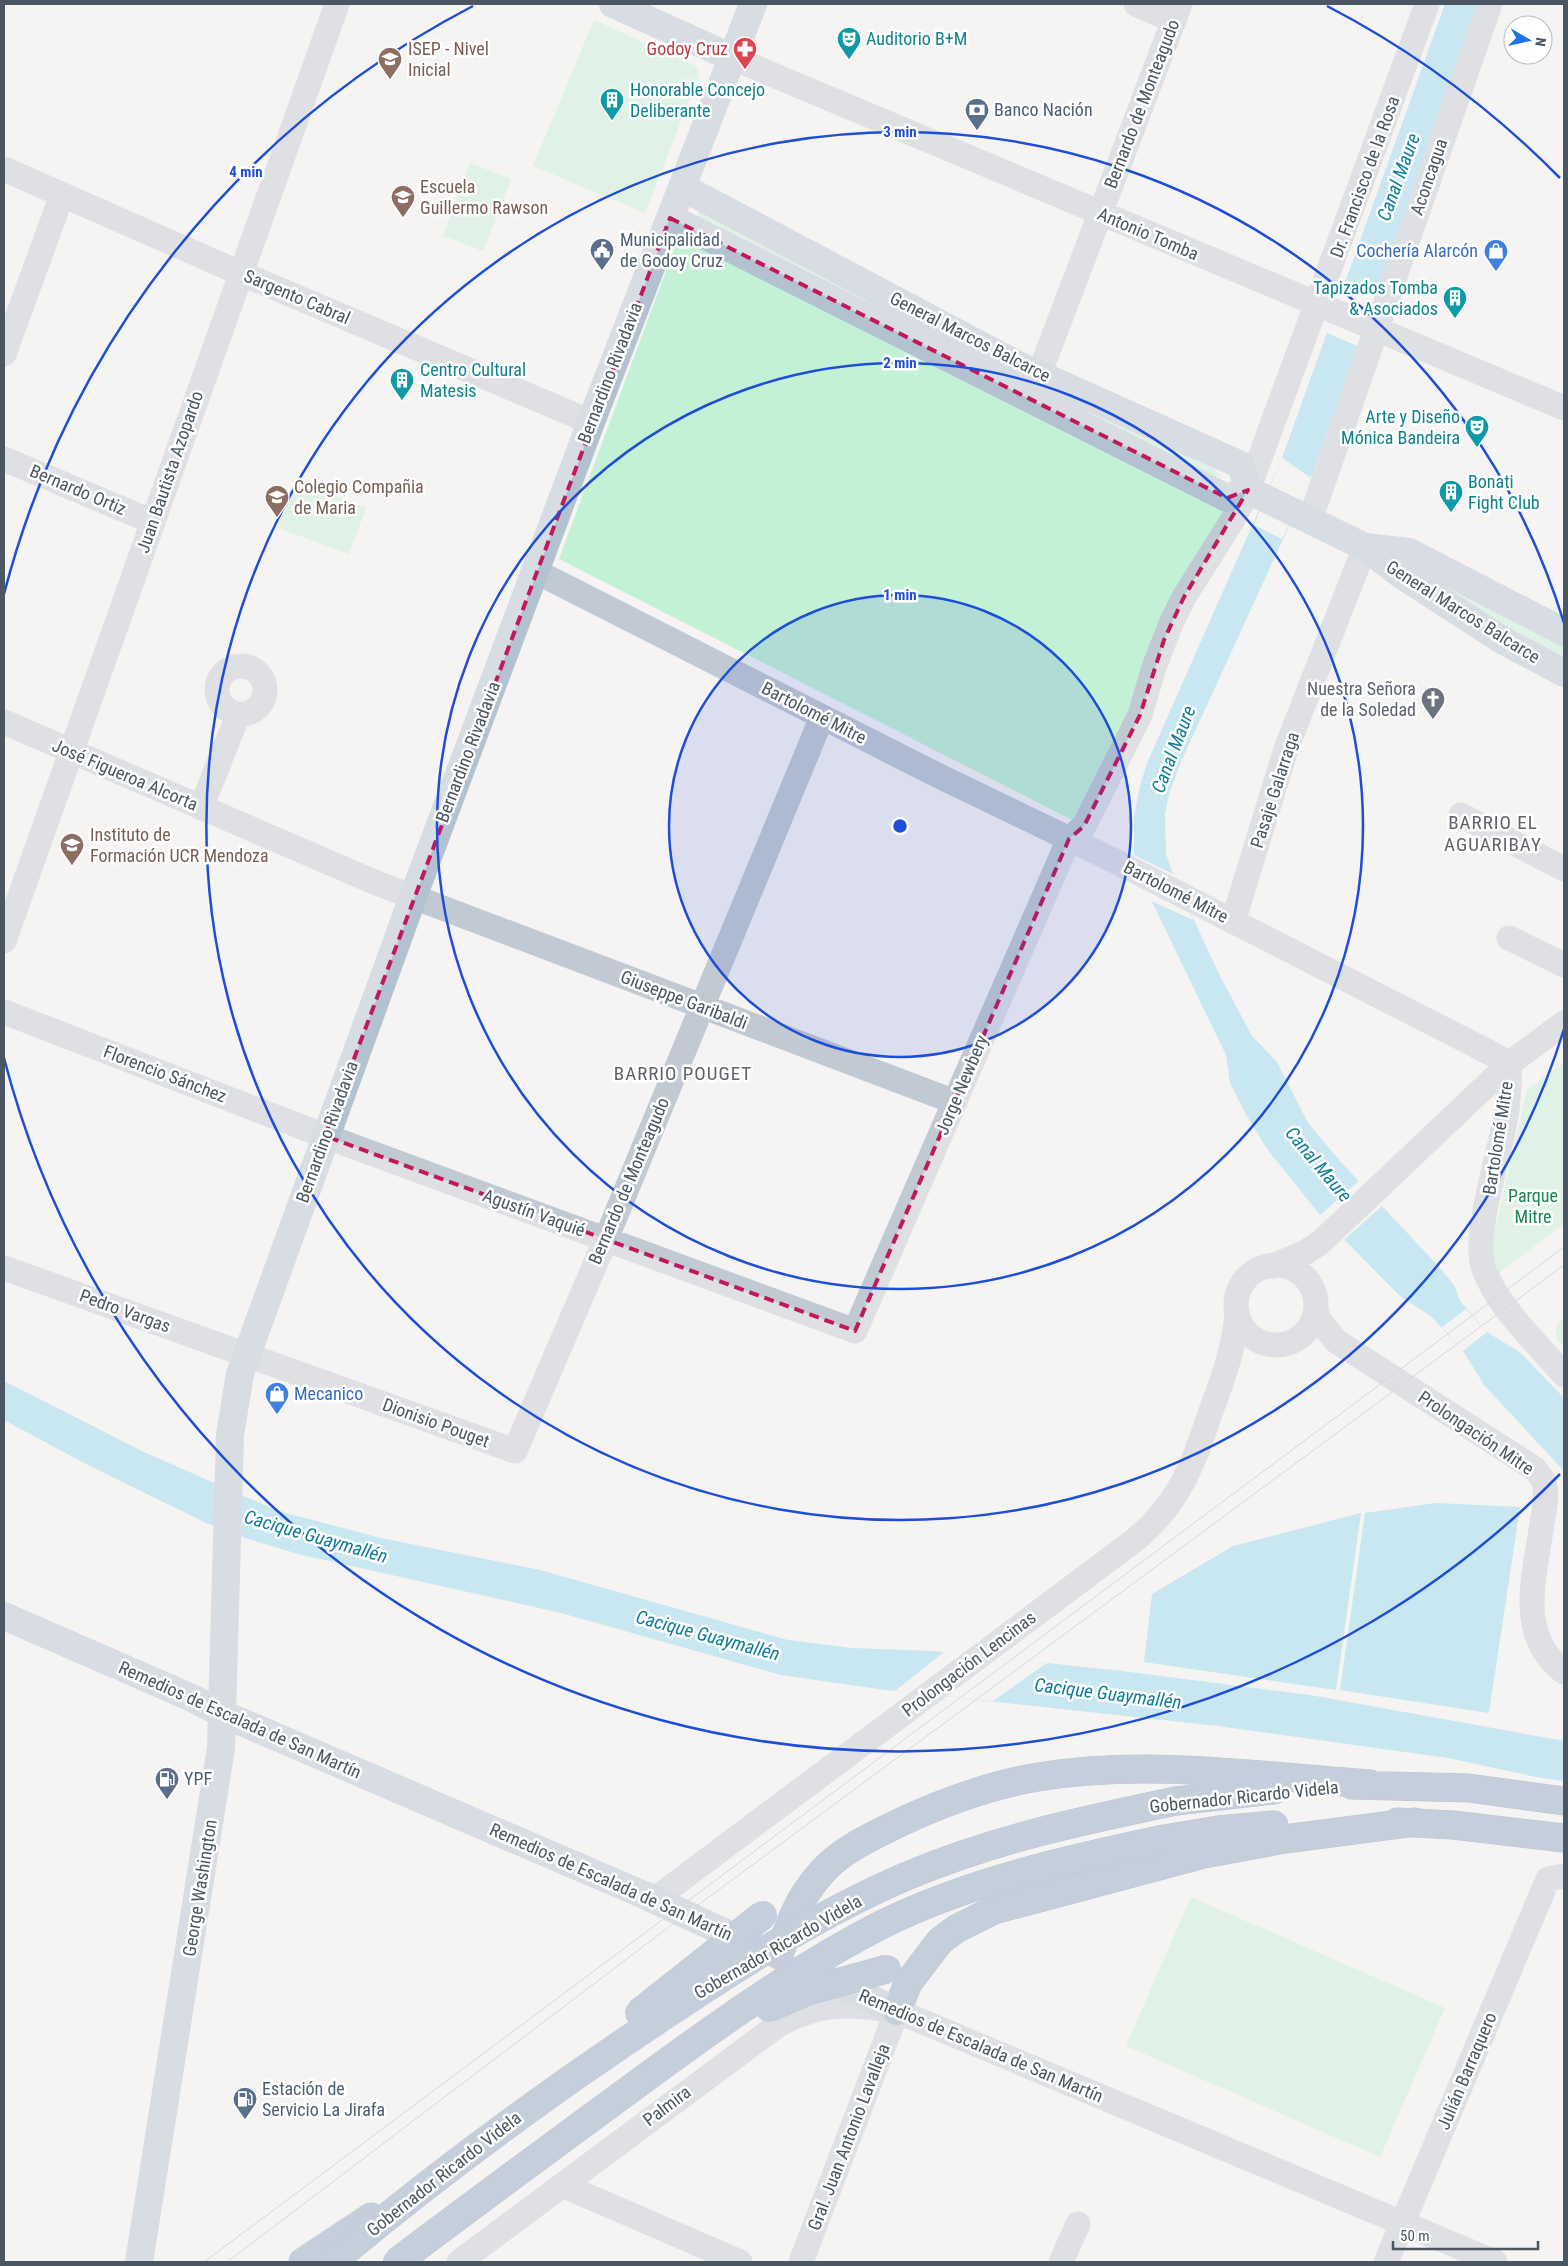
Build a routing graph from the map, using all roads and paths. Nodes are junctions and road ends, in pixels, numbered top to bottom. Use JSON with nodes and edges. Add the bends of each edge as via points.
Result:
{"nodes":[{"id":1,"x":337,"y":4,"type":"edge"},
{"id":2,"x":614,"y":4,"type":"edge"},
{"id":3,"x":754,"y":4,"type":"edge"},
{"id":4,"x":1136,"y":4,"type":"edge"},
{"id":5,"x":1427,"y":4,"type":"edge"},
{"id":6,"x":1490,"y":4,"type":"edge"},
{"id":7,"x":1177,"y":12,"type":"edge"},
{"id":8,"x":733,"y":58,"type":"junction"},
{"id":9,"x":4,"y":169,"type":"edge"},
{"id":10,"x":682,"y":187,"type":"junction"},
{"id":11,"x":62,"y":195,"type":"junction"},
{"id":12,"x":1100,"y":213,"type":"junction"},
{"id":13,"x":670,"y":218,"type":"junction"},
{"id":14,"x":240,"y":273,"type":"junction"},
{"id":15,"x":1326,"y":309,"type":"junction"},
{"id":16,"x":1370,"y":326,"type":"junction"},
{"id":17,"x":4,"y":354,"type":"edge"},
{"id":18,"x":1040,"y":374,"type":"junction"},
{"id":19,"x":1029,"y":400,"type":"junction"},
{"id":20,"x":1564,"y":408,"type":"edge"},
{"id":21,"x":591,"y":422,"type":"junction"},
{"id":22,"x":4,"y":459,"type":"edge"},
{"id":23,"x":1257,"y":494,"type":"junction"},
{"id":24,"x":1302,"y":517,"type":"junction"},
{"id":25,"x":153,"y":522,"type":"junction"},
{"id":26,"x":1364,"y":547,"type":"junction"},
{"id":27,"x":535,"y":571,"type":"junction"},
{"id":28,"x":1564,"y":632,"type":"edge"},
{"id":29,"x":1564,"y":673,"type":"edge"},
{"id":30,"x":238,"y":715,"type":"dead end"},
{"id":31,"x":822,"y":717,"type":"junction"},
{"id":32,"x":4,"y":722,"type":"edge"},
{"id":33,"x":71,"y":752,"type":"junction"},
{"id":34,"x":200,"y":808,"type":"junction"},
{"id":35,"x":1461,"y":815,"type":"dead end"},
{"id":36,"x":1069,"y":839,"type":"junction"},
{"id":37,"x":1564,"y":869,"type":"edge"},
{"id":38,"x":413,"y":897,"type":"junction"},
{"id":39,"x":1234,"y":922,"type":"junction"},
{"id":40,"x":1509,"y":938,"type":"dead end"},
{"id":41,"x":4,"y":941,"type":"edge"},
{"id":42,"x":1564,"y":965,"type":"edge"},
{"id":43,"x":702,"y":1007,"type":"junction"},
{"id":44,"x":4,"y":1012,"type":"edge"},
{"id":45,"x":1564,"y":1024,"type":"edge"},
{"id":46,"x":1510,"y":1063,"type":"junction"},
{"id":47,"x":955,"y":1102,"type":"junction"},
{"id":48,"x":325,"y":1136,"type":"junction"},
{"id":49,"x":1327,"y":1236,"type":"junction"},
{"id":50,"x":606,"y":1239,"type":"junction"},
{"id":51,"x":1272,"y":1266,"type":"junction"},
{"id":52,"x":4,"y":1268,"type":"edge"},
{"id":53,"x":1314,"y":1299,"type":"junction"},
{"id":54,"x":1237,"y":1312,"type":"junction"},
{"id":55,"x":855,"y":1331,"type":"joint"},
{"id":56,"x":1299,"y":1339,"type":"junction"},
{"id":57,"x":1336,"y":1341,"type":"junction"},
{"id":58,"x":1275,"y":1346,"type":"junction"},
{"id":59,"x":245,"y":1355,"type":"junction"},
{"id":60,"x":1564,"y":1375,"type":"edge"},
{"id":61,"x":1223,"y":1379,"type":"junction"},
{"id":62,"x":515,"y":1451,"type":"joint"},
{"id":63,"x":1544,"y":1482,"type":"junction"},
{"id":64,"x":1564,"y":1495,"type":"edge"},
{"id":65,"x":229,"y":1511,"type":"joint"},
{"id":66,"x":4,"y":1616,"type":"edge"},
{"id":67,"x":1564,"y":1672,"type":"edge"},
{"id":68,"x":223,"y":1714,"type":"junction"},
{"id":69,"x":1370,"y":1784,"type":"junction"},
{"id":70,"x":1564,"y":1802,"type":"edge"},
{"id":71,"x":1415,"y":1822,"type":"junction"},
{"id":72,"x":1564,"y":1838,"type":"edge"},
{"id":73,"x":1556,"y":1878,"type":"edge"},
{"id":74,"x":655,"y":1900,"type":"junction"},
{"id":75,"x":763,"y":1915,"type":"dead end"},
{"id":76,"x":778,"y":1957,"type":"junction"},
{"id":77,"x":887,"y":1969,"type":"dead end"},
{"id":78,"x":897,"y":2011,"type":"junction"},
{"id":79,"x":664,"y":2064,"type":"junction"},
{"id":80,"x":480,"y":2143,"type":"junction"},
{"id":81,"x":562,"y":2185,"type":"junction"},
{"id":82,"x":1403,"y":2223,"type":"junction"},
{"id":83,"x":1078,"y":2224,"type":"dead end"},
{"id":84,"x":431,"y":2237,"type":"junction"},
{"id":85,"x":139,"y":2262,"type":"edge"},
{"id":86,"x":304,"y":2262,"type":"edge"},
{"id":87,"x":332,"y":2262,"type":"edge"},
{"id":88,"x":397,"y":2262,"type":"edge"},
{"id":89,"x":407,"y":2262,"type":"edge"},
{"id":90,"x":459,"y":2262,"type":"edge"},
{"id":91,"x":740,"y":2262,"type":"edge"},
{"id":92,"x":800,"y":2262,"type":"edge"},
{"id":93,"x":1062,"y":2262,"type":"edge"},
{"id":94,"x":1386,"y":2262,"type":"edge"},
{"id":95,"x":1495,"y":2262,"type":"edge"}],
"edges":[{"from":1,"to":14,"type":"street","name":"Juan Bautista Azopardo"},
{"from":2,"to":8,"type":"main road"},
{"from":3,"to":8,"type":"main road","name":"Bernardino Rivadavia"},
{"from":4,"to":7,"type":"street"},
{"from":5,"to":15,"type":"street","name":"Dr. Francisco de la Rosa"},
{"from":6,"to":16,"type":"street","name":"Aconcagua"},
{"from":7,"to":12,"type":"street","name":"Bernardo de Monteagudo"},
{"from":8,"to":10,"type":"main road","name":"Bernardino Rivadavia"},
{"from":8,"to":12,"type":"street","name":"Antonio Tomba"},
{"from":9,"to":11,"type":"street","name":"Sargento Cabral"},
{"from":10,"to":13,"type":"main road","name":"Bernardino Rivadavia"},
{"from":10,"to":18,"type":"main road","name":"General Marcos Balcarce"},
{"from":11,"to":14,"type":"street","name":"Sargento Cabral"},
{"from":11,"to":17,"type":"street"},
{"from":12,"to":15,"type":"street","name":"Antonio Tomba"},
{"from":12,"to":18,"type":"street","name":"Bernardo de Monteagudo"},
{"from":13,"to":19,"type":"main road","name":"General Marcos Balcarce"},
{"from":13,"to":21,"type":"main road","name":"Bernardino Rivadavia"},
{"from":14,"to":21,"type":"street","name":"Sargento Cabral"},
{"from":14,"to":25,"type":"street","name":"Juan Bautista Azopardo"},
{"from":15,"to":16,"type":"street","name":"Antonio Tomba"},
{"from":15,"to":23,"type":"street","name":"Dr. Francisco de la Rosa"},
{"from":16,"to":20,"type":"street","name":"Antonio Tomba"},
{"from":16,"to":24,"type":"street","name":"Aconcagua"},
{"from":18,"to":19,"type":"street","name":"Bernardo de Monteagudo"},
{"from":18,"to":23,"type":"main road","name":"General Marcos Balcarce","via":[[1240,465]]},
{"from":19,"to":23,"type":"main road","name":"General Marcos Balcarce","via":[[1226,498]]},
{"from":21,"to":27,"type":"main road","name":"Bernardino Rivadavia"},
{"from":22,"to":25,"type":"street","name":"Bernardo Ortiz"},
{"from":23,"to":24,"type":"main road","name":"General Marcos Balcarce"},
{"from":23,"to":36,"type":"street","name":"Dr. Francisco de la Rosa","via":[[1235,516],[1180,605],[1164,640],[1140,715],[1084,826]]},
{"from":24,"to":26,"type":"main road","name":"General Marcos Balcarce"},
{"from":25,"to":33,"type":"street","name":"Juan Bautista Azopardo"},
{"from":26,"to":28,"type":"main road","name":"General Marcos Balcarce","via":[[1409,552]]},
{"from":26,"to":29,"type":"main road","name":"General Marcos Balcarce","via":[[1486,630]]},
{"from":26,"to":39,"type":"street","name":"Pasaje Galarraga","via":[[1286,749]]},
{"from":27,"to":31,"type":"street","name":"Bartolomé Mitre"},
{"from":27,"to":38,"type":"main road","name":"Bernardino Rivadavia"},
{"from":30,"to":34,"type":"street"},
{"from":31,"to":36,"type":"street","name":"Bartolomé Mitre"},
{"from":31,"to":43,"type":"street","name":"Bernardo de Monteagudo"},
{"from":32,"to":33,"type":"street","name":"José Figueroa Alcorta"},
{"from":33,"to":34,"type":"street","name":"José Figueroa Alcorta"},
{"from":33,"to":41,"type":"street","name":"Juan Bautista Azopardo"},
{"from":34,"to":38,"type":"street","name":"José Figueroa Alcorta"},
{"from":35,"to":37,"type":"street"},
{"from":36,"to":39,"type":"street","name":"Bartolomé Mitre"},
{"from":36,"to":47,"type":"street","name":"Jorge Newbery"},
{"from":38,"to":43,"type":"street","name":"Giuseppe Garibaldi"},
{"from":38,"to":48,"type":"main road","name":"Bernardino Rivadavia"},
{"from":39,"to":46,"type":"street","name":"Bartolomé Mitre"},
{"from":40,"to":42,"type":"street"},
{"from":43,"to":47,"type":"street","name":"Giuseppe Garibaldi"},
{"from":43,"to":50,"type":"street","name":"Bernardo de Monteagudo"},
{"from":44,"to":48,"type":"street","name":"Florencio Sánchez"},
{"from":45,"to":46,"type":"street"},
{"from":46,"to":49,"type":"street"},
{"from":46,"to":60,"type":"street","name":"Bartolomé Mitre","via":[[1506,1115],[1480,1251],[1483,1266],[1501,1300]]},
{"from":47,"to":55,"type":"street","name":"Jorge Newbery"},
{"from":48,"to":50,"type":"street","name":"Agustín Vaquié"},
{"from":48,"to":59,"type":"main road","name":"Bernardino Rivadavia"},
{"from":49,"to":51,"type":"street","via":[[1306,1252]]},
{"from":49,"to":53,"type":"street","via":[[1311,1275]]},
{"from":50,"to":55,"type":"street","name":"Agustín Vaquié"},
{"from":50,"to":62,"type":"street","name":"Bernardo de Monteagudo"},
{"from":51,"to":53,"type":"street","via":[[1296,1270],[1305,1277]]},
{"from":51,"to":54,"type":"street","via":[[1252,1273],[1245,1281],[1239,1290]]},
{"from":52,"to":59,"type":"street","name":"Pedro Vargas"},
{"from":53,"to":56,"type":"street","via":[[1307,1331]]},
{"from":53,"to":57,"type":"street","via":[[1319,1320]]},
{"from":54,"to":58,"type":"street","via":[[1246,1332]]},
{"from":54,"to":61,"type":"street","name":"Prolongación Lencinas","via":[[1236,1334]]},
{"from":56,"to":57,"type":"street","via":[[1310,1337]]},
{"from":56,"to":58,"type":"street"},
{"from":57,"to":63,"type":"street","name":"Prolongación Mitre","via":[[1520,1457],[1536,1469]]},
{"from":58,"to":61,"type":"street","name":"Prolongación Lencinas","via":[[1254,1350],[1237,1361]]},
{"from":59,"to":62,"type":"street","name":"Dionisio Pouget"},
{"from":59,"to":65,"type":"main road","name":"Bernardino Rivadavia","via":[[232,1414]]},
{"from":61,"to":74,"type":"street","name":"Prolongación Lencinas","via":[[1184,1479],[1151,1526]]},
{"from":63,"to":64,"type":"street"},
{"from":63,"to":67,"type":"street","name":"Prolongación Mitre","via":[[1546,1500],[1531,1599],[1533,1624],[1542,1646],[1553,1663]]},
{"from":65,"to":68,"type":"main road","name":"George Washington"},
{"from":66,"to":68,"type":"main road","name":"Remedios de Escalada de San Martín"},
{"from":68,"to":74,"type":"main road","name":"Remedios de Escalada de San Martín"},
{"from":68,"to":85,"type":"main road","name":"George Washington","via":[[216,1786]]},
{"from":69,"to":70,"type":"highway","name":"Gobernador Ricardo Videla","via":[[1469,1788]]},
{"from":69,"to":76,"type":"highway","via":[[1192,1771],[1126,1770],[1036,1777],[977,1792],[878,1834],[847,1851],[822,1871],[795,1909]]},
{"from":69,"to":80,"type":"highway","name":"Gobernador Ricardo Videla","bridge":true,"via":[[1261,1791],[1176,1801],[1011,1839],[950,1859],[844,1904],[775,1944],[590,2064]]},
{"from":71,"to":72,"type":"highway","name":"Gobernador Ricardo Videla"},
{"from":71,"to":78,"type":"highway","via":[[1285,1839],[1204,1854],[994,1910],[956,1928],[940,1941],[908,1984]]},
{"from":71,"to":79,"type":"highway","name":"Gobernador Ricardo Videla","bridge":true,"via":[[1282,1824],[1218,1830],[1095,1855],[951,1897],[884,1924],[796,1974]]},
{"from":73,"to":82,"type":"street","name":"Julián Barraquero"},
{"from":74,"to":76,"type":"main road","name":"Remedios de Escalada de San Martín"},
{"from":75,"to":80,"type":"highway","bridge":true,"via":[[579,2060]]},
{"from":76,"to":78,"type":"main road","name":"Remedios de Escalada de San Martín"},
{"from":77,"to":79,"type":"highway","bridge":true,"via":[[808,1990]]},
{"from":78,"to":81,"type":"street","name":"Palmira","via":[[852,2005],[820,2007],[800,2013],[721,2066]]},
{"from":78,"to":82,"type":"street","name":"Remedios de Escalada de San Martín"},
{"from":78,"to":92,"type":"street","name":"Gral. Juan Antonio Lavalleja"},
{"from":79,"to":84,"type":"highway","name":"Gobernador Ricardo Videla","bridge":true},
{"from":80,"to":86,"type":"highway","bridge":true},
{"from":80,"to":87,"type":"highway","name":"Gobernador Ricardo Videla","bridge":true},
{"from":81,"to":90,"type":"street","name":"Palmira"},
{"from":81,"to":91,"type":"street"},
{"from":82,"to":94,"type":"street","name":"Julián Barraquero"},
{"from":82,"to":95,"type":"street","name":"Remedios de Escalada de San Martín"},
{"from":83,"to":93,"type":"street"},
{"from":84,"to":88,"type":"highway","name":"Gobernador Ricardo Videla","bridge":true},
{"from":84,"to":89,"type":"highway","bridge":true}]}
